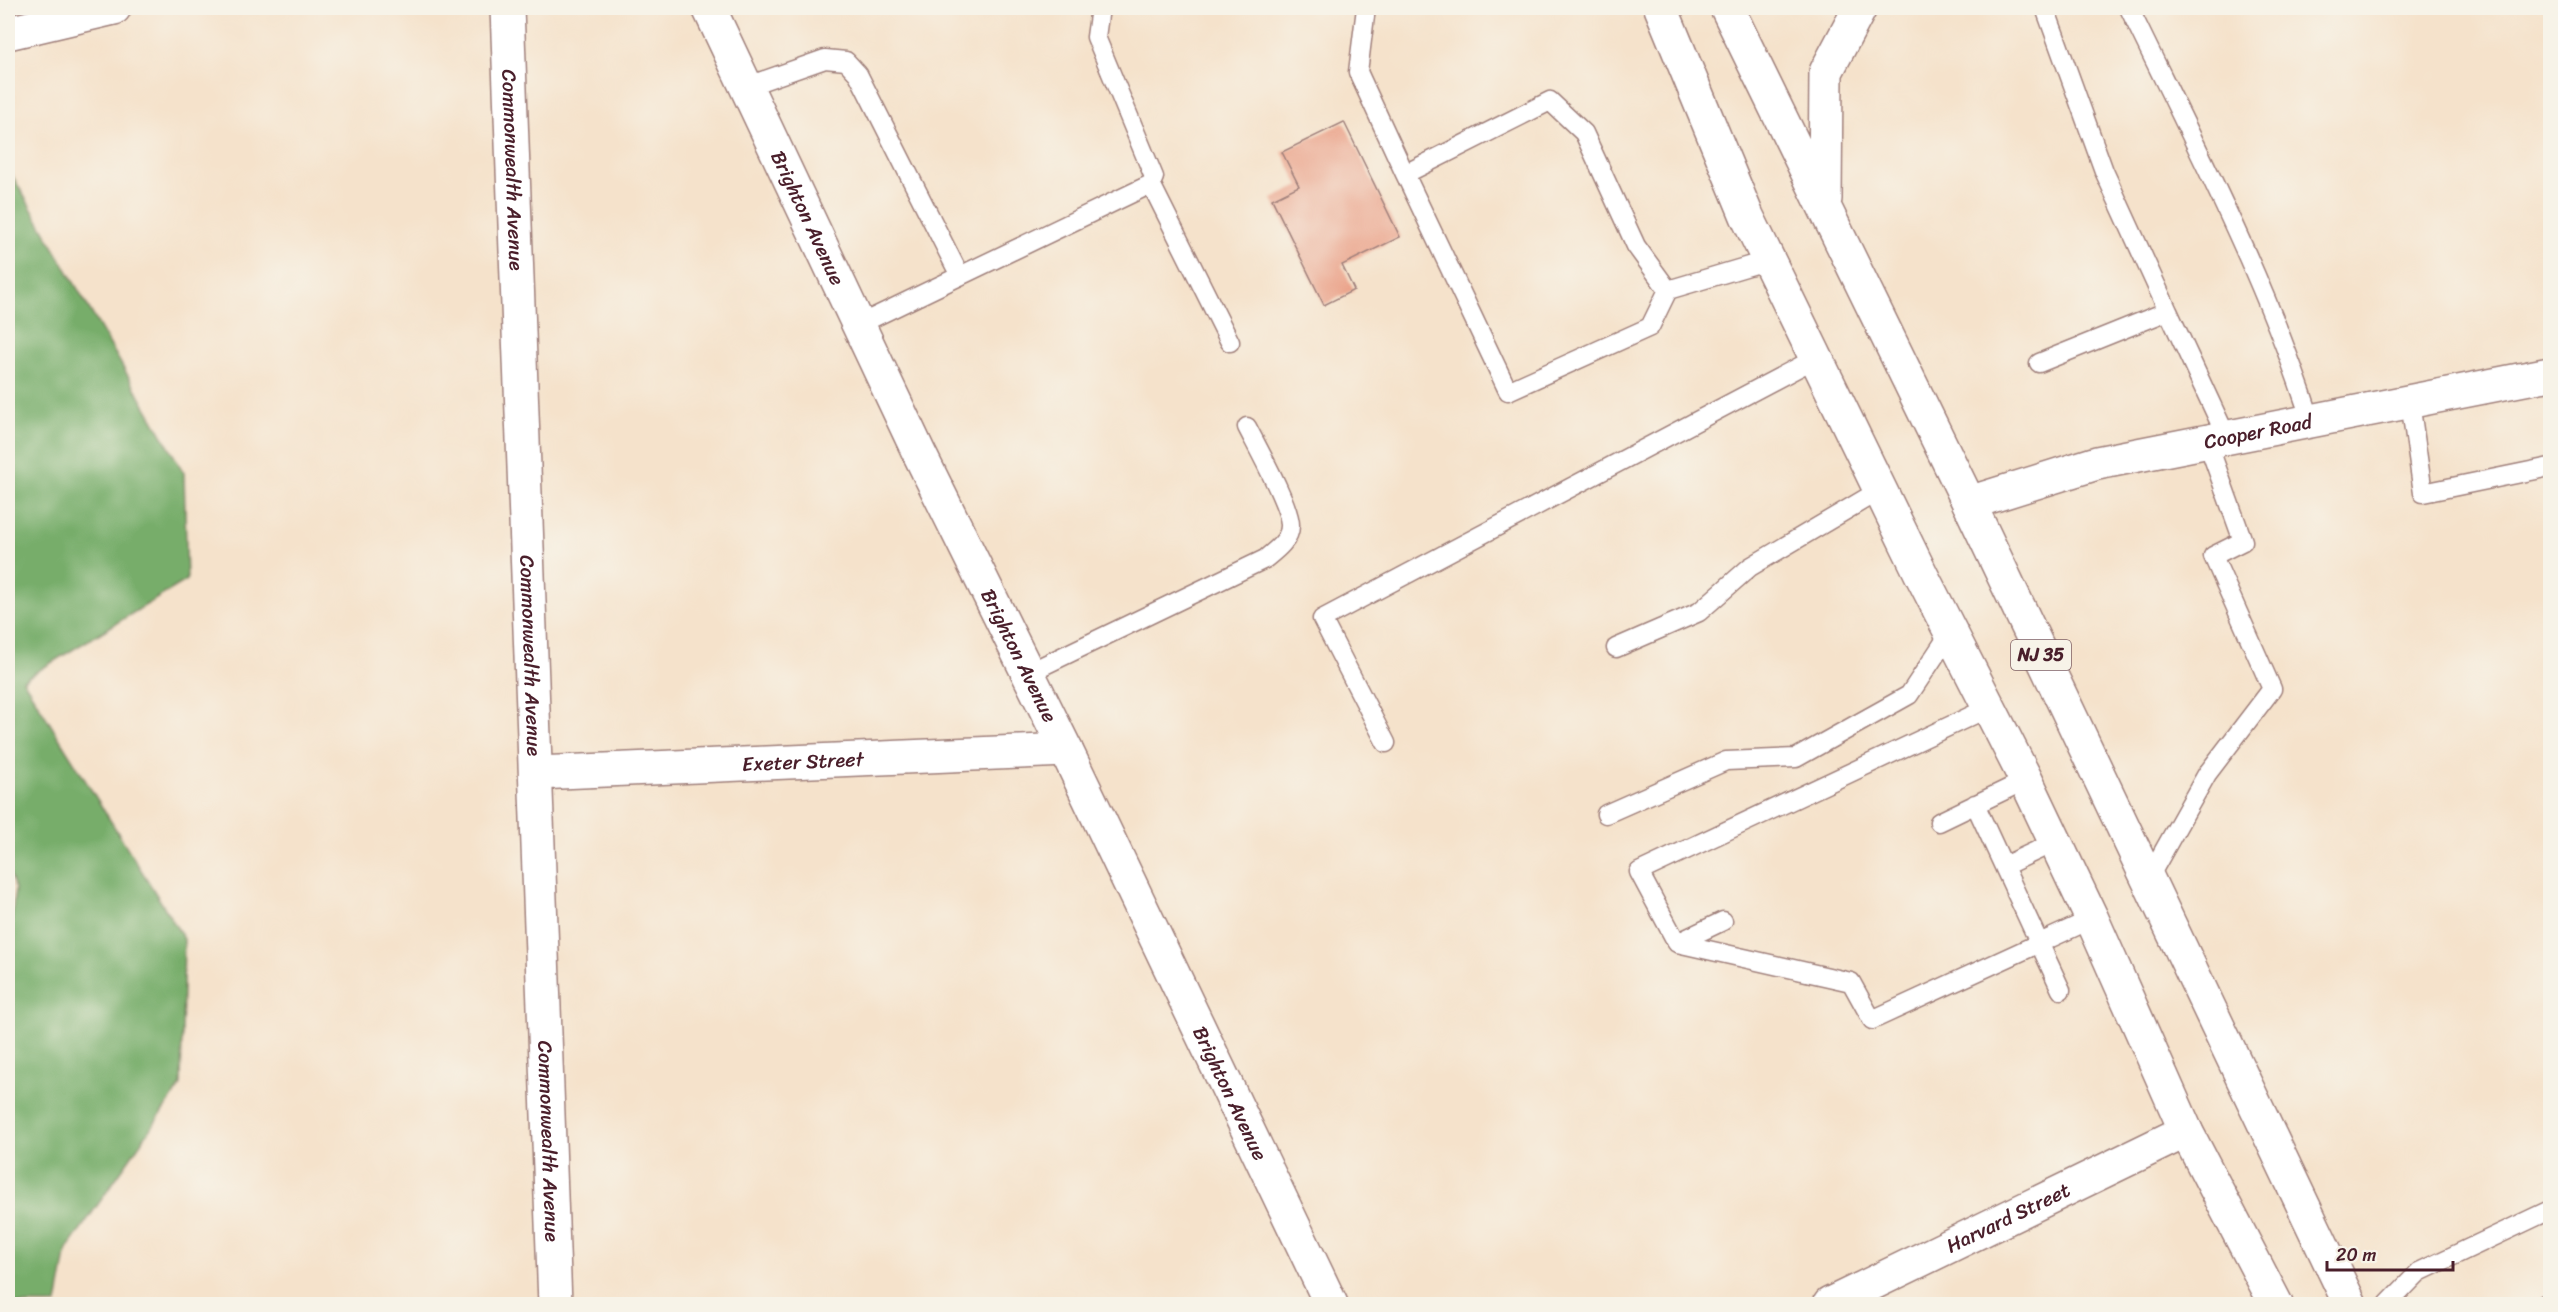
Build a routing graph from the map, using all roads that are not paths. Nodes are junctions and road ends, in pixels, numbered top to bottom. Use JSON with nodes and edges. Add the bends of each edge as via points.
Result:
{"nodes":[{"id":1,"x":114,"y":8,"type":"edge"},
{"id":2,"x":507,"y":8,"type":"edge"},
{"id":3,"x":709,"y":8,"type":"edge"},
{"id":4,"x":1101,"y":8,"type":"edge"},
{"id":5,"x":1366,"y":8,"type":"edge"},
{"id":6,"x":1661,"y":8,"type":"edge"},
{"id":7,"x":1727,"y":8,"type":"edge"},
{"id":8,"x":1860,"y":8,"type":"edge"},
{"id":9,"x":2044,"y":8,"type":"edge"},
{"id":10,"x":2129,"y":8,"type":"edge"},
{"id":11,"x":8,"y":33,"type":"edge"},
{"id":12,"x":745,"y":87,"type":"junction"},
{"id":13,"x":1405,"y":174,"type":"junction"},
{"id":14,"x":1151,"y":184,"type":"junction"},
{"id":15,"x":1825,"y":207,"type":"junction"},
{"id":16,"x":1769,"y":260,"type":"junction"},
{"id":17,"x":960,"y":276,"type":"junction"},
{"id":18,"x":1668,"y":291,"type":"junction"},
{"id":19,"x":2168,"y":311,"type":"junction"},
{"id":20,"x":858,"y":325,"type":"junction"},
{"id":21,"x":1230,"y":342,"type":"dead end"},
{"id":22,"x":1816,"y":358,"type":"junction"},
{"id":23,"x":2039,"y":363,"type":"dead end"},
{"id":24,"x":2550,"y":374,"type":"edge"},
{"id":25,"x":2409,"y":402,"type":"junction"},
{"id":26,"x":2311,"y":421,"type":"junction"},
{"id":27,"x":1247,"y":427,"type":"dead end"},
{"id":28,"x":2217,"y":439,"type":"junction"},
{"id":29,"x":2550,"y":467,"type":"edge"},
{"id":30,"x":1880,"y":490,"type":"junction"},
{"id":31,"x":1969,"y":503,"type":"junction"},
{"id":32,"x":1950,"y":633,"type":"junction"},
{"id":33,"x":1616,"y":648,"type":"dead end"},
{"id":34,"x":1028,"y":673,"type":"junction"},
{"id":35,"x":1988,"y":708,"type":"junction"},
{"id":36,"x":1386,"y":743,"type":"dead end"},
{"id":37,"x":1066,"y":750,"type":"junction"},
{"id":38,"x":537,"y":773,"type":"junction"},
{"id":39,"x":2026,"y":780,"type":"junction"},
{"id":40,"x":1975,"y":804,"type":"junction"},
{"id":41,"x":1606,"y":814,"type":"dead end"},
{"id":42,"x":1939,"y":822,"type":"dead end"},
{"id":43,"x":2055,"y":842,"type":"junction"},
{"id":44,"x":2004,"y":866,"type":"junction"},
{"id":45,"x":2148,"y":879,"type":"junction"},
{"id":46,"x":2092,"y":919,"type":"junction"},
{"id":47,"x":1723,"y":921,"type":"dead end"},
{"id":48,"x":1677,"y":943,"type":"junction"},
{"id":49,"x":2041,"y":945,"type":"junction"},
{"id":50,"x":2061,"y":990,"type":"dead end"},
{"id":51,"x":2187,"y":1131,"type":"junction"},
{"id":52,"x":2550,"y":1210,"type":"edge"},
{"id":53,"x":2550,"y":1302,"type":"edge"},
{"id":54,"x":555,"y":1305,"type":"edge"},
{"id":55,"x":1330,"y":1305,"type":"edge"},
{"id":56,"x":1830,"y":1305,"type":"edge"},
{"id":57,"x":2276,"y":1305,"type":"edge"},
{"id":58,"x":2350,"y":1305,"type":"edge"},
{"id":59,"x":2388,"y":1305,"type":"edge"},
{"id":60,"x":2545,"y":1305,"type":"edge"}],
"edges":[{"from":1,"to":11,"type":"main road"},
{"from":2,"to":38,"type":"main road","name":"Commonwealth Avenue"},
{"from":3,"to":12,"type":"main road","name":"Brighton Avenue"},
{"from":4,"to":14,"type":"lane","via":[[1096,37],[1154,177]]},
{"from":5,"to":13,"type":"lane","via":[[1358,72]]},
{"from":6,"to":16,"type":"main road"},
{"from":7,"to":15,"type":"main road","number":"NJ 35"},
{"from":8,"to":15,"type":"main road","via":[[1826,72]]},
{"from":9,"to":19,"type":"lane","via":[[2104,171]]},
{"from":10,"to":26,"type":"lane","via":[[2248,256],[2293,364]]},
{"from":12,"to":17,"type":"lane","via":[[825,59],[846,61],[858,74]]},
{"from":12,"to":20,"type":"main road","name":"Brighton Avenue"},
{"from":13,"to":18,"type":"lane","via":[[1550,100],[1584,134],[1636,246]]},
{"from":13,"to":18,"type":"lane","via":[[1508,391],[1650,327]]},
{"from":14,"to":17,"type":"lane"},
{"from":14,"to":21,"type":"lane"},
{"from":15,"to":31,"type":"main road","number":"NJ 35"},
{"from":16,"to":18,"type":"lane"},
{"from":16,"to":22,"type":"main road"},
{"from":17,"to":20,"type":"lane"},
{"from":19,"to":23,"type":"lane"},
{"from":19,"to":28,"type":"lane"},
{"from":20,"to":34,"type":"main road","name":"Brighton Avenue"},
{"from":22,"to":30,"type":"main road"},
{"from":22,"to":36,"type":"lane","via":[[1322,619]]},
{"from":24,"to":25,"type":"main road","name":"Cooper Road"},
{"from":25,"to":26,"type":"main road","name":"Cooper Road"},
{"from":25,"to":29,"type":"lane","via":[[2423,493]]},
{"from":26,"to":28,"type":"main road","name":"Cooper Road"},
{"from":27,"to":34,"type":"lane","via":[[1285,507],[1291,527],[1283,544],[1265,559]]},
{"from":28,"to":31,"type":"main road","name":"Cooper Road","via":[[2097,463]]},
{"from":28,"to":45,"type":"lane","via":[[2243,542],[2213,556],[2272,689],[2207,774]]},
{"from":30,"to":32,"type":"main road"},
{"from":30,"to":33,"type":"lane","via":[[1750,567],[1699,612]]},
{"from":31,"to":45,"type":"main road","number":"NJ 35"},
{"from":32,"to":35,"type":"main road"},
{"from":32,"to":41,"type":"lane","via":[[1909,695],[1796,758],[1726,761]]},
{"from":34,"to":37,"type":"main road","name":"Brighton Avenue"},
{"from":35,"to":39,"type":"main road"},
{"from":35,"to":48,"type":"lane","via":[[1639,872]]},
{"from":37,"to":38,"type":"main road","name":"Exeter Street"},
{"from":37,"to":55,"type":"main road","name":"Brighton Avenue"},
{"from":38,"to":54,"type":"main road","name":"Commonwealth Avenue"},
{"from":39,"to":40,"type":"lane"},
{"from":39,"to":43,"type":"main road"},
{"from":40,"to":42,"type":"lane"},
{"from":40,"to":44,"type":"lane"},
{"from":43,"to":44,"type":"lane"},
{"from":43,"to":46,"type":"main road"},
{"from":44,"to":49,"type":"lane"},
{"from":45,"to":58,"type":"main road","number":"NJ 35"},
{"from":46,"to":49,"type":"lane"},
{"from":46,"to":51,"type":"main road"},
{"from":47,"to":48,"type":"lane"},
{"from":48,"to":49,"type":"lane","via":[[1851,982],[1872,1020]]},
{"from":49,"to":50,"type":"lane"},
{"from":51,"to":56,"type":"main road","name":"Harvard Street"},
{"from":51,"to":57,"type":"main road"},
{"from":52,"to":59,"type":"lane","via":[[2419,1272]]},
{"from":53,"to":60,"type":"lane"}]}
